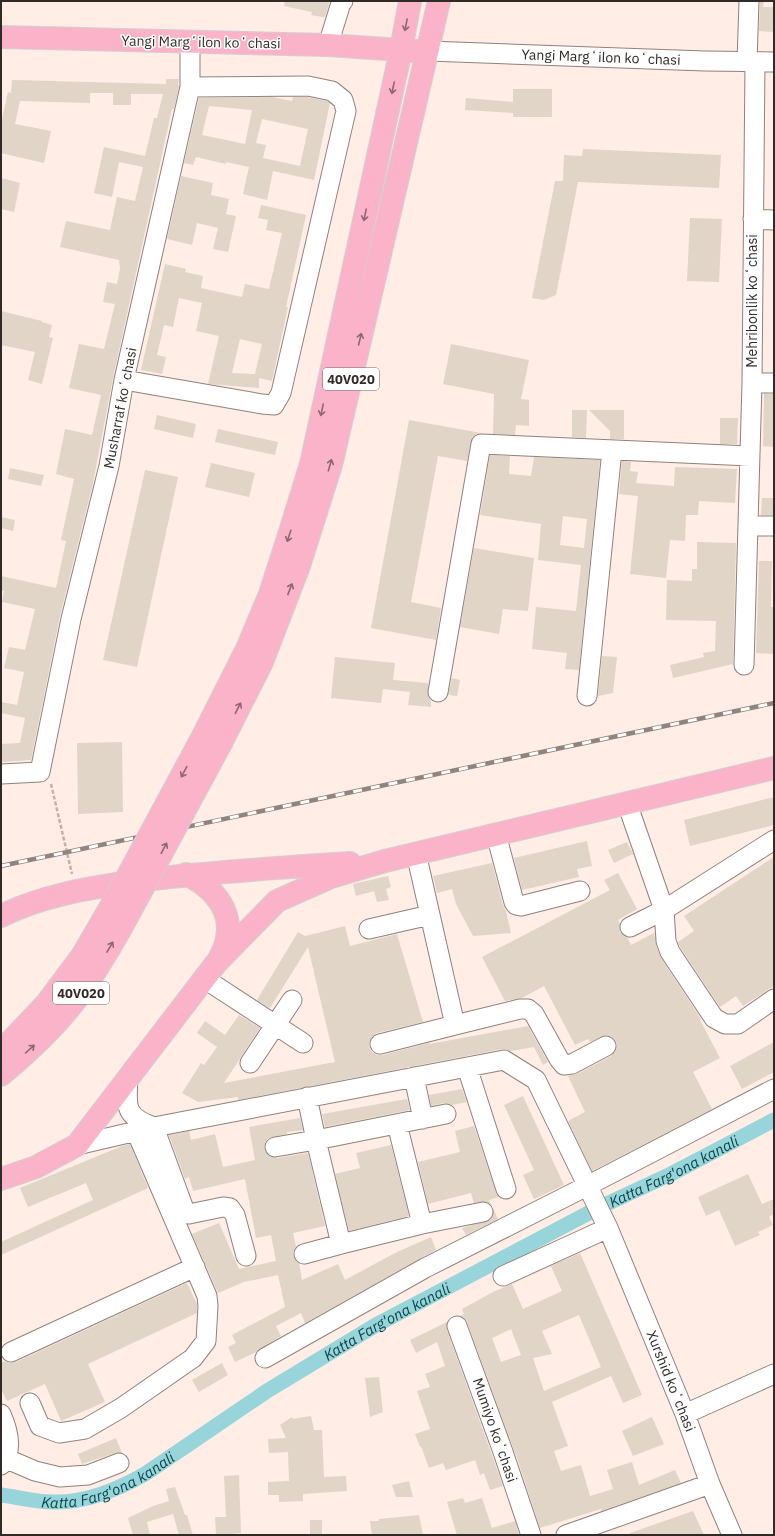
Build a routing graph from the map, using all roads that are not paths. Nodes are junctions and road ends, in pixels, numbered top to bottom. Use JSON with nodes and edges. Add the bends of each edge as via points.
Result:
{"nodes":[{"id":1,"x":343,"y":1,"type":"edge"},
{"id":2,"x":410,"y":1,"type":"edge"},
{"id":3,"x":439,"y":1,"type":"edge"},
{"id":4,"x":749,"y":1,"type":"edge"},
{"id":5,"x":2,"y":41,"type":"edge"},
{"id":6,"x":190,"y":42,"type":"junction"},
{"id":7,"x":328,"y":45,"type":"junction"},
{"id":8,"x":401,"y":50,"type":"junction"},
{"id":9,"x":428,"y":51,"type":"junction"},
{"id":10,"x":751,"y":62,"type":"junction"},
{"id":11,"x":774,"y":62,"type":"edge"},
{"id":12,"x":190,"y":87,"type":"junction"},
{"id":13,"x":753,"y":219,"type":"junction"},
{"id":14,"x":774,"y":220,"type":"edge"},
{"id":15,"x":124,"y":380,"type":"junction"},
{"id":16,"x":752,"y":382,"type":"junction"},
{"id":17,"x":774,"y":383,"type":"edge"},
{"id":18,"x":612,"y":450,"type":"junction"},
{"id":19,"x":750,"y":456,"type":"junction"},
{"id":20,"x":749,"y":526,"type":"junction"},
{"id":21,"x":774,"y":526,"type":"edge"},
{"id":22,"x":744,"y":665,"type":"dead end"},
{"id":23,"x":438,"y":692,"type":"dead end"},
{"id":24,"x":587,"y":696,"type":"dead end"},
{"id":25,"x":212,"y":740,"type":"junction"},
{"id":26,"x":774,"y":768,"type":"edge"},
{"id":27,"x":1,"y":774,"type":"edge"},
{"id":28,"x":627,"y":802,"type":"junction"},
{"id":29,"x":496,"y":834,"type":"junction"},
{"id":30,"x":774,"y":840,"type":"edge"},
{"id":31,"x":416,"y":853,"type":"junction"},
{"id":32,"x":385,"y":861,"type":"junction"},
{"id":33,"x":186,"y":874,"type":"junction"},
{"id":34,"x":580,"y":891,"type":"dead end"},
{"id":35,"x":664,"y":910,"type":"junction"},
{"id":36,"x":430,"y":915,"type":"junction"},
{"id":37,"x":1,"y":916,"type":"edge"},
{"id":38,"x":630,"y":927,"type":"dead end"},
{"id":39,"x":369,"y":928,"type":"dead end"},
{"id":40,"x":211,"y":971,"type":"junction"},
{"id":41,"x":774,"y":999,"type":"edge"},
{"id":42,"x":292,"y":1000,"type":"dead end"},
{"id":43,"x":275,"y":1025,"type":"junction"},
{"id":44,"x":455,"y":1025,"type":"junction"},
{"id":45,"x":303,"y":1044,"type":"dead end"},
{"id":46,"x":380,"y":1044,"type":"dead end"},
{"id":47,"x":606,"y":1046,"type":"dead end"},
{"id":48,"x":1,"y":1050,"type":"edge"},
{"id":49,"x":250,"y":1063,"type":"dead end"},
{"id":50,"x":467,"y":1067,"type":"junction"},
{"id":51,"x":1,"y":1075,"type":"edge"},
{"id":52,"x":414,"y":1077,"type":"junction"},
{"id":53,"x":128,"y":1079,"type":"junction"},
{"id":54,"x":774,"y":1089,"type":"edge"},
{"id":55,"x":307,"y":1097,"type":"junction"},
{"id":56,"x":446,"y":1114,"type":"dead end"},
{"id":57,"x":423,"y":1119,"type":"junction"},
{"id":58,"x":397,"y":1124,"type":"junction"},
{"id":59,"x":154,"y":1127,"type":"junction"},
{"id":60,"x":136,"y":1131,"type":"junction"},
{"id":61,"x":316,"y":1140,"type":"junction"},
{"id":62,"x":77,"y":1145,"type":"junction"},
{"id":63,"x":275,"y":1147,"type":"dead end"},
{"id":64,"x":1,"y":1179,"type":"edge"},
{"id":65,"x":587,"y":1186,"type":"junction"},
{"id":66,"x":506,"y":1189,"type":"dead end"},
{"id":67,"x":483,"y":1212,"type":"dead end"},
{"id":68,"x":422,"y":1224,"type":"junction"},
{"id":69,"x":608,"y":1228,"type":"junction"},
{"id":70,"x":341,"y":1244,"type":"junction"},
{"id":71,"x":304,"y":1254,"type":"dead end"},
{"id":72,"x":246,"y":1256,"type":"dead end"},
{"id":73,"x":195,"y":1267,"type":"junction"},
{"id":74,"x":504,"y":1276,"type":"dead end"},
{"id":75,"x":457,"y":1326,"type":"dead end"},
{"id":76,"x":11,"y":1352,"type":"dead end"},
{"id":77,"x":265,"y":1358,"type":"dead end"},
{"id":78,"x":774,"y":1374,"type":"edge"},
{"id":79,"x":30,"y":1403,"type":"dead end"},
{"id":80,"x":1,"y":1414,"type":"edge"},
{"id":81,"x":685,"y":1414,"type":"junction"},
{"id":82,"x":4,"y":1462,"type":"edge"},
{"id":83,"x":119,"y":1463,"type":"dead end"},
{"id":84,"x":710,"y":1484,"type":"junction"},
{"id":85,"x":531,"y":1535,"type":"edge"},
{"id":86,"x":566,"y":1535,"type":"edge"},
{"id":87,"x":732,"y":1535,"type":"edge"}],
"edges":[{"from":1,"to":7,"type":"street"},
{"from":2,"to":8,"type":"main road","number":"40V020","one_way":true},
{"from":3,"to":9,"type":"main road","number":"40V020"},
{"from":4,"to":10,"type":"street","name":"Mehribonlik koʻchasi"},
{"from":5,"to":6,"type":"main road","name":"Yangi Margʻilon koʻchasi"},
{"from":6,"to":7,"type":"main road","name":"Yangi Margʻilon koʻchasi"},
{"from":6,"to":12,"type":"street","name":"Musharraf koʻchasi"},
{"from":7,"to":8,"type":"main road","name":"Yangi Margʻilon koʻchasi"},
{"from":8,"to":9,"type":"main road","name":"Yangi Margʻilon koʻchasi"},
{"from":8,"to":25,"type":"main road","number":"40V020","one_way":true,"via":[[311,464],[270,594]]},
{"from":9,"to":10,"type":"street","name":"Yangi Margʻilon koʻchasi"},
{"from":25,"to":9,"type":"main road","number":"40V020","one_way":true,"via":[[262,662],[299,566],[331,464]]},
{"from":10,"to":11,"type":"street","name":"Yangi Margʻilon koʻchasi"},
{"from":10,"to":13,"type":"street","name":"Mehribonlik koʻchasi"},
{"from":12,"to":15,"type":"street","name":"Musharraf koʻchasi"},
{"from":12,"to":15,"type":"street","via":[[308,86],[332,91],[343,100],[346,111],[281,393],[274,405]]},
{"from":13,"to":14,"type":"street","name":"Mehribonlik koʻchasi"},
{"from":13,"to":16,"type":"street","name":"Mehribonlik koʻchasi"},
{"from":15,"to":27,"type":"street","name":"Musharraf koʻchasi","via":[[109,466],[71,619],[40,772]]},
{"from":16,"to":17,"type":"street","name":"Mehribonlik koʻchasi"},
{"from":16,"to":19,"type":"street","name":"Mehribonlik koʻchasi"},
{"from":18,"to":19,"type":"street"},
{"from":18,"to":23,"type":"street","via":[[480,444]]},
{"from":18,"to":24,"type":"street"},
{"from":19,"to":20,"type":"street","name":"Mehribonlik koʻchasi"},
{"from":20,"to":21,"type":"street"},
{"from":20,"to":22,"type":"street","name":"Mehribonlik koʻchasi"},
{"from":25,"to":48,"type":"main road","number":"40V020","one_way":true,"bridge":true,"via":[[82,956],[47,1003]]},
{"from":51,"to":25,"type":"main road","number":"40V020","one_way":true,"bridge":true,"via":[[42,1038],[79,996],[110,948],[140,895]]},
{"from":26,"to":28,"type":"main road"},
{"from":28,"to":29,"type":"main road"},
{"from":28,"to":35,"type":"street"},
{"from":29,"to":31,"type":"main road"},
{"from":29,"to":34,"type":"street","via":[[516,905],[521,906]]},
{"from":30,"to":35,"type":"street"},
{"from":31,"to":32,"type":"main road"},
{"from":31,"to":36,"type":"street"},
{"from":32,"to":33,"type":"main road"},
{"from":32,"to":40,"type":"main road","via":[[331,877],[277,901]]},
{"from":33,"to":37,"type":"main road","via":[[75,891],[20,906]]},
{"from":33,"to":40,"type":"main road","via":[[209,889],[219,899],[226,912],[228,938]]},
{"from":35,"to":38,"type":"street"},
{"from":35,"to":41,"type":"street","via":[[666,941],[670,952],[714,1018],[724,1024],[738,1024]]},
{"from":36,"to":39,"type":"street"},
{"from":36,"to":44,"type":"street"},
{"from":40,"to":43,"type":"street"},
{"from":40,"to":53,"type":"main road"},
{"from":42,"to":43,"type":"street"},
{"from":43,"to":45,"type":"street"},
{"from":43,"to":49,"type":"street"},
{"from":44,"to":46,"type":"street"},
{"from":44,"to":47,"type":"street","via":[[528,1009],[534,1014],[559,1060],[564,1064],[572,1064]]},
{"from":50,"to":52,"type":"street","name":"Xurshid koʻchasi"},
{"from":50,"to":65,"type":"street","name":"Xurshid koʻchasi","via":[[504,1060],[536,1080]]},
{"from":50,"to":66,"type":"street"},
{"from":52,"to":55,"type":"street","name":"Xurshid koʻchasi"},
{"from":52,"to":57,"type":"street"},
{"from":53,"to":59,"type":"street","via":[[126,1099],[130,1113],[141,1122]]},
{"from":53,"to":62,"type":"main road"},
{"from":54,"to":65,"type":"street"},
{"from":55,"to":59,"type":"street","name":"Xurshid koʻchasi"},
{"from":55,"to":61,"type":"street"},
{"from":56,"to":57,"type":"street"},
{"from":57,"to":58,"type":"street"},
{"from":58,"to":61,"type":"street"},
{"from":58,"to":68,"type":"street"},
{"from":59,"to":60,"type":"street","name":"Xurshid koʻchasi"},
{"from":59,"to":72,"type":"street","via":[[184,1209],[189,1214],[223,1207],[230,1208],[235,1215]]},
{"from":60,"to":62,"type":"street","name":"Xurshid koʻchasi"},
{"from":60,"to":73,"type":"street"},
{"from":61,"to":63,"type":"street"},
{"from":61,"to":70,"type":"street"},
{"from":62,"to":64,"type":"main road","via":[[36,1167]]},
{"from":65,"to":69,"type":"street","name":"Xurshid koʻchasi"},
{"from":65,"to":77,"type":"street","via":[[425,1268]]},
{"from":67,"to":68,"type":"street"},
{"from":68,"to":70,"type":"street"},
{"from":69,"to":74,"type":"street"},
{"from":69,"to":81,"type":"street","name":"Xurshid koʻchasi"},
{"from":70,"to":71,"type":"street"},
{"from":73,"to":76,"type":"street"},
{"from":73,"to":79,"type":"street","via":[[207,1296],[208,1306],[206,1341],[193,1358],[121,1408],[84,1429],[59,1433],[40,1426]]},
{"from":75,"to":85,"type":"street","name":"Mumiyo koʻchasi"},
{"from":78,"to":81,"type":"street"},
{"from":80,"to":82,"type":"street","via":[[6,1425],[9,1446]]},
{"from":81,"to":84,"type":"street","name":"Xurshid koʻchasi"},
{"from":82,"to":83,"type":"street","via":[[60,1477],[88,1475]]},
{"from":84,"to":86,"type":"street"},
{"from":84,"to":87,"type":"street","name":"Xurshid koʻchasi"}]}
